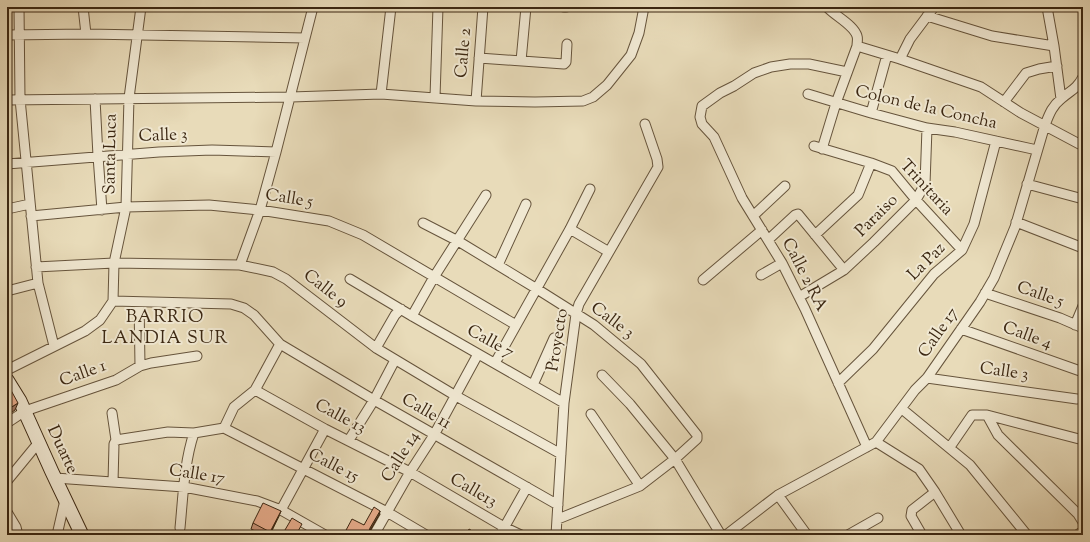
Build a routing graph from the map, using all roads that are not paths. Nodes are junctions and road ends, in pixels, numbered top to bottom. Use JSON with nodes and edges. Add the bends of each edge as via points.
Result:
{"nodes":[{"id":1,"x":19,"y":7,"type":"edge"},
{"id":2,"x":83,"y":7,"type":"edge"},
{"id":3,"x":141,"y":7,"type":"edge"},
{"id":4,"x":313,"y":7,"type":"edge"},
{"id":5,"x":391,"y":7,"type":"edge"},
{"id":6,"x":438,"y":7,"type":"edge"},
{"id":7,"x":484,"y":7,"type":"edge"},
{"id":8,"x":526,"y":7,"type":"edge"},
{"id":9,"x":644,"y":7,"type":"edge"},
{"id":10,"x":827,"y":7,"type":"edge"},
{"id":11,"x":934,"y":7,"type":"edge"},
{"id":12,"x":1047,"y":7,"type":"edge"},
{"id":13,"x":927,"y":16,"type":"junction"},
{"id":14,"x":86,"y":34,"type":"junction"},
{"id":15,"x":7,"y":35,"type":"edge"},
{"id":16,"x":138,"y":35,"type":"junction"},
{"id":17,"x":18,"y":36,"type":"junction"},
{"id":18,"x":305,"y":38,"type":"junction"},
{"id":19,"x":567,"y":44,"type":"dead end"},
{"id":20,"x":857,"y":46,"type":"junction"},
{"id":21,"x":1054,"y":46,"type":"junction"},
{"id":22,"x":887,"y":55,"type":"junction"},
{"id":23,"x":479,"y":58,"type":"junction"},
{"id":24,"x":900,"y":59,"type":"junction"},
{"id":25,"x":521,"y":61,"type":"junction"},
{"id":26,"x":1057,"y":66,"type":"junction"},
{"id":27,"x":847,"y":72,"type":"junction"},
{"id":28,"x":1083,"y":77,"type":"edge"},
{"id":29,"x":1080,"y":88,"type":"edge"},
{"id":30,"x":380,"y":94,"type":"junction"},
{"id":31,"x":808,"y":94,"type":"dead end"},
{"id":32,"x":291,"y":97,"type":"junction"},
{"id":33,"x":434,"y":97,"type":"junction"},
{"id":34,"x":128,"y":98,"type":"junction"},
{"id":35,"x":20,"y":99,"type":"junction"},
{"id":36,"x":95,"y":99,"type":"junction"},
{"id":37,"x":1060,"y":99,"type":"junction"},
{"id":38,"x":7,"y":100,"type":"edge"},
{"id":39,"x":476,"y":101,"type":"junction"},
{"id":40,"x":836,"y":102,"type":"junction"},
{"id":41,"x":1004,"y":102,"type":"junction"},
{"id":42,"x":871,"y":113,"type":"junction"},
{"id":43,"x":645,"y":124,"type":"dead end"},
{"id":44,"x":1045,"y":125,"type":"junction"},
{"id":45,"x":927,"y":128,"type":"junction"},
{"id":46,"x":996,"y":141,"type":"junction"},
{"id":47,"x":1083,"y":146,"type":"edge"},
{"id":48,"x":1037,"y":150,"type":"junction"},
{"id":49,"x":276,"y":152,"type":"junction"},
{"id":50,"x":127,"y":153,"type":"junction"},
{"id":51,"x":98,"y":156,"type":"junction"},
{"id":52,"x":26,"y":162,"type":"junction"},
{"id":53,"x":871,"y":163,"type":"junction"},
{"id":54,"x":7,"y":164,"type":"edge"},
{"id":55,"x":1027,"y":184,"type":"junction"},
{"id":56,"x":785,"y":186,"type":"dead end"},
{"id":57,"x":590,"y":188,"type":"dead end"},
{"id":58,"x":486,"y":195,"type":"dead end"},
{"id":59,"x":1083,"y":199,"type":"edge"},
{"id":60,"x":916,"y":200,"type":"junction"},
{"id":61,"x":30,"y":204,"type":"junction"},
{"id":62,"x":526,"y":204,"type":"dead end"},
{"id":63,"x":126,"y":207,"type":"junction"},
{"id":64,"x":7,"y":209,"type":"edge"},
{"id":65,"x":102,"y":210,"type":"junction"},
{"id":66,"x":260,"y":210,"type":"junction"},
{"id":67,"x":31,"y":216,"type":"junction"},
{"id":68,"x":753,"y":216,"type":"junction"},
{"id":69,"x":1016,"y":222,"type":"junction"},
{"id":70,"x":423,"y":223,"type":"dead end"},
{"id":71,"x":570,"y":229,"type":"junction"},
{"id":72,"x":762,"y":230,"type":"junction"},
{"id":73,"x":815,"y":235,"type":"junction"},
{"id":74,"x":768,"y":240,"type":"junction"},
{"id":75,"x":458,"y":241,"type":"junction"},
{"id":76,"x":1083,"y":248,"type":"edge"},
{"id":77,"x":962,"y":250,"type":"junction"},
{"id":78,"x":609,"y":252,"type":"junction"},
{"id":79,"x":114,"y":263,"type":"junction"},
{"id":80,"x":782,"y":263,"type":"junction"},
{"id":81,"x":240,"y":265,"type":"junction"},
{"id":82,"x":498,"y":265,"type":"junction"},
{"id":83,"x":36,"y":267,"type":"junction"},
{"id":84,"x":844,"y":270,"type":"junction"},
{"id":85,"x":761,"y":275,"type":"dead end"},
{"id":86,"x":434,"y":277,"type":"junction"},
{"id":87,"x":350,"y":279,"type":"dead end"},
{"id":88,"x":703,"y":280,"type":"dead end"},
{"id":89,"x":38,"y":283,"type":"junction"},
{"id":90,"x":537,"y":288,"type":"junction"},
{"id":91,"x":7,"y":291,"type":"edge"},
{"id":92,"x":986,"y":293,"type":"junction"},
{"id":93,"x":799,"y":297,"type":"junction"},
{"id":94,"x":113,"y":301,"type":"junction"},
{"id":95,"x":139,"y":302,"type":"junction"},
{"id":96,"x":1083,"y":306,"type":"edge"},
{"id":97,"x":401,"y":309,"type":"junction"},
{"id":98,"x":576,"y":314,"type":"junction"},
{"id":99,"x":412,"y":316,"type":"junction"},
{"id":100,"x":516,"y":325,"type":"junction"},
{"id":101,"x":1079,"y":326,"type":"edge"},
{"id":102,"x":961,"y":329,"type":"junction"},
{"id":103,"x":554,"y":338,"type":"dead end"},
{"id":104,"x":280,"y":344,"type":"junction"},
{"id":105,"x":54,"y":346,"type":"junction"},
{"id":106,"x":376,"y":348,"type":"junction"},
{"id":107,"x":478,"y":354,"type":"junction"},
{"id":108,"x":197,"y":356,"type":"dead end"},
{"id":109,"x":395,"y":360,"type":"junction"},
{"id":110,"x":495,"y":363,"type":"junction"},
{"id":111,"x":140,"y":366,"type":"junction"},
{"id":112,"x":7,"y":370,"type":"edge"},
{"id":113,"x":1083,"y":372,"type":"edge"},
{"id":114,"x":602,"y":375,"type":"dead end"},
{"id":115,"x":927,"y":378,"type":"junction"},
{"id":116,"x":7,"y":380,"type":"edge"},
{"id":117,"x":838,"y":383,"type":"junction"},
{"id":118,"x":533,"y":385,"type":"junction"},
{"id":119,"x":256,"y":390,"type":"junction"},
{"id":120,"x":456,"y":396,"type":"junction"},
{"id":121,"x":1077,"y":399,"type":"dead end"},
{"id":122,"x":374,"y":400,"type":"junction"},
{"id":123,"x":564,"y":402,"type":"junction"},
{"id":124,"x":902,"y":409,"type":"junction"},
{"id":125,"x":25,"y":411,"type":"junction"},
{"id":126,"x":112,"y":413,"type":"dead end"},
{"id":127,"x":591,"y":414,"type":"dead end"},
{"id":128,"x":986,"y":415,"type":"junction"},
{"id":129,"x":7,"y":423,"type":"edge"},
{"id":130,"x":224,"y":428,"type":"junction"},
{"id":131,"x":325,"y":429,"type":"junction"},
{"id":132,"x":194,"y":433,"type":"junction"},
{"id":133,"x":434,"y":435,"type":"junction"},
{"id":134,"x":116,"y":440,"type":"junction"},
{"id":135,"x":349,"y":440,"type":"junction"},
{"id":136,"x":1083,"y":440,"type":"edge"},
{"id":137,"x":39,"y":442,"type":"junction"},
{"id":138,"x":876,"y":442,"type":"junction"},
{"id":139,"x":867,"y":447,"type":"junction"},
{"id":140,"x":950,"y":447,"type":"junction"},
{"id":141,"x":561,"y":454,"type":"junction"},
{"id":142,"x":675,"y":459,"type":"junction"},
{"id":143,"x":303,"y":469,"type":"junction"},
{"id":144,"x":410,"y":472,"type":"junction"},
{"id":145,"x":55,"y":478,"type":"junction"},
{"id":146,"x":7,"y":481,"type":"edge"},
{"id":147,"x":113,"y":482,"type":"junction"},
{"id":148,"x":640,"y":486,"type":"junction"},
{"id":149,"x":184,"y":487,"type":"junction"},
{"id":150,"x":527,"y":488,"type":"junction"},
{"id":151,"x":935,"y":492,"type":"junction"},
{"id":152,"x":778,"y":496,"type":"junction"},
{"id":153,"x":66,"y":500,"type":"junction"},
{"id":154,"x":558,"y":505,"type":"junction"},
{"id":155,"x":280,"y":510,"type":"junction"},
{"id":156,"x":7,"y":512,"type":"edge"},
{"id":157,"x":387,"y":512,"type":"junction"},
{"id":158,"x":878,"y":518,"type":"dead end"},
{"id":159,"x":558,"y":519,"type":"junction"},
{"id":160,"x":1083,"y":522,"type":"edge"},
{"id":161,"x":180,"y":528,"type":"dead end"},
{"id":162,"x":502,"y":531,"type":"edge"},
{"id":163,"x":1083,"y":531,"type":"edge"},
{"id":164,"x":321,"y":534,"type":"edge"},
{"id":165,"x":18,"y":535,"type":"edge"},
{"id":166,"x":57,"y":535,"type":"edge"},
{"id":167,"x":82,"y":535,"type":"edge"},
{"id":168,"x":374,"y":535,"type":"edge"},
{"id":169,"x":426,"y":535,"type":"edge"},
{"id":170,"x":521,"y":535,"type":"edge"},
{"id":171,"x":556,"y":535,"type":"edge"},
{"id":172,"x":721,"y":535,"type":"edge"},
{"id":173,"x":726,"y":535,"type":"edge"},
{"id":174,"x":807,"y":535,"type":"edge"},
{"id":175,"x":848,"y":535,"type":"edge"},
{"id":176,"x":922,"y":535,"type":"edge"},
{"id":177,"x":961,"y":535,"type":"edge"},
{"id":178,"x":1027,"y":535,"type":"edge"},
{"id":179,"x":1076,"y":535,"type":"edge"}],
"edges":[{"from":1,"to":17,"type":"street"},
{"from":2,"to":14,"type":"street"},
{"from":3,"to":16,"type":"street","name":"Santa Luca"},
{"from":4,"to":18,"type":"street"},
{"from":5,"to":30,"type":"street"},
{"from":6,"to":33,"type":"street"},
{"from":7,"to":23,"type":"street","name":"Calle 2"},
{"from":8,"to":25,"type":"street"},
{"from":9,"to":39,"type":"street","via":[[639,33],[631,54],[593,97],[583,101]]},
{"from":10,"to":20,"type":"street","via":[[832,14],[853,28],[857,36]]},
{"from":11,"to":13,"type":"street"},
{"from":12,"to":21,"type":"street"},
{"from":13,"to":21,"type":"street","via":[[992,36]]},
{"from":13,"to":24,"type":"street","via":[[910,39]]},
{"from":14,"to":16,"type":"street"},
{"from":14,"to":17,"type":"street"},
{"from":15,"to":17,"type":"street"},
{"from":16,"to":18,"type":"street"},
{"from":16,"to":34,"type":"street","name":"Santa Luca"},
{"from":17,"to":35,"type":"street"},
{"from":18,"to":32,"type":"street"},
{"from":19,"to":25,"type":"street","via":[[565,63]]},
{"from":20,"to":22,"type":"street"},
{"from":20,"to":27,"type":"street"},
{"from":21,"to":26,"type":"street"},
{"from":22,"to":24,"type":"street"},
{"from":22,"to":42,"type":"street"},
{"from":23,"to":25,"type":"street"},
{"from":23,"to":39,"type":"street","name":"Calle 2"},
{"from":24,"to":41,"type":"street","via":[[981,87]]},
{"from":26,"to":37,"type":"street"},
{"from":26,"to":41,"type":"street","via":[[1026,73]]},
{"from":27,"to":40,"type":"street"},
{"from":27,"to":68,"type":"street","name":"Calle 2 RA","via":[[810,64],[771,67],[754,73],[702,106],[702,124],[716,141]]},
{"from":28,"to":29,"type":"street","name":"Calle 17"},
{"from":29,"to":37,"type":"street","name":"Calle 17"},
{"from":30,"to":32,"type":"street"},
{"from":30,"to":33,"type":"street"},
{"from":31,"to":40,"type":"street","name":"Colon de la Concha"},
{"from":32,"to":34,"type":"street"},
{"from":32,"to":49,"type":"street"},
{"from":33,"to":39,"type":"street"},
{"from":34,"to":36,"type":"street"},
{"from":34,"to":50,"type":"street","name":"Santa Luca"},
{"from":35,"to":36,"type":"street"},
{"from":35,"to":38,"type":"street"},
{"from":35,"to":52,"type":"street"},
{"from":36,"to":51,"type":"street"},
{"from":37,"to":44,"type":"street","name":"Calle 17","via":[[1051,110]]},
{"from":40,"to":42,"type":"street","name":"Colon de la Concha"},
{"from":40,"to":53,"type":"street","name":"Trinitaria","via":[[818,148]]},
{"from":41,"to":44,"type":"street"},
{"from":42,"to":45,"type":"street","name":"Colon de la Concha"},
{"from":43,"to":78,"type":"street","name":"Proyecto","via":[[658,167]]},
{"from":44,"to":47,"type":"street"},
{"from":44,"to":48,"type":"street","name":"Calle 17"},
{"from":45,"to":46,"type":"street","name":"Colon de la Concha"},
{"from":45,"to":60,"type":"street","name":"Paraiso","via":[[925,184]]},
{"from":46,"to":48,"type":"street","name":"Colon de la Concha"},
{"from":46,"to":77,"type":"street","name":"La Paz","via":[[974,224]]},
{"from":48,"to":55,"type":"street","name":"Calle 17"},
{"from":49,"to":50,"type":"street","name":"Calle 3","via":[[212,150]]},
{"from":49,"to":66,"type":"street"},
{"from":50,"to":51,"type":"street","name":"Calle 3"},
{"from":50,"to":63,"type":"street","name":"Santa Luca"},
{"from":51,"to":52,"type":"street","name":"Calle 3"},
{"from":51,"to":65,"type":"street"},
{"from":52,"to":54,"type":"street","name":"Calle 3"},
{"from":52,"to":61,"type":"street"},
{"from":53,"to":60,"type":"street","name":"Trinitaria","via":[[892,171]]},
{"from":53,"to":73,"type":"street","via":[[858,195]]},
{"from":55,"to":59,"type":"street"},
{"from":55,"to":69,"type":"street","name":"Calle 17"},
{"from":56,"to":68,"type":"street"},
{"from":57,"to":71,"type":"street"},
{"from":58,"to":75,"type":"street"},
{"from":60,"to":77,"type":"street","name":"Trinitaria"},
{"from":60,"to":84,"type":"street","name":"Paraiso"},
{"from":61,"to":64,"type":"street"},
{"from":61,"to":67,"type":"street"},
{"from":62,"to":82,"type":"street"},
{"from":63,"to":65,"type":"street","name":"Calle 5"},
{"from":63,"to":66,"type":"street","name":"Calle 5","via":[[209,205]]},
{"from":63,"to":79,"type":"street","name":"Santa Luca"},
{"from":65,"to":67,"type":"street","name":"Calle 5"},
{"from":66,"to":81,"type":"street"},
{"from":66,"to":86,"type":"street","name":"Calle 5","via":[[329,221],[363,235]]},
{"from":67,"to":83,"type":"street"},
{"from":68,"to":72,"type":"street","name":"Calle 2 RA"},
{"from":69,"to":76,"type":"street"},
{"from":69,"to":92,"type":"street","name":"Calle 17"},
{"from":70,"to":75,"type":"street","name":"Calle 3"},
{"from":71,"to":78,"type":"street"},
{"from":71,"to":90,"type":"street"},
{"from":72,"to":74,"type":"street","name":"Calle 2 RA"},
{"from":72,"to":88,"type":"street"},
{"from":73,"to":74,"type":"street","via":[[797,214]]},
{"from":73,"to":84,"type":"street"},
{"from":74,"to":80,"type":"street","name":"Calle 2 RA"},
{"from":75,"to":82,"type":"street","name":"Calle 3"},
{"from":75,"to":86,"type":"street"},
{"from":77,"to":117,"type":"street","name":"La Paz","via":[[934,274],[873,349]]},
{"from":78,"to":98,"type":"street","name":"Proyecto","via":[[579,304]]},
{"from":79,"to":81,"type":"street","name":"Calle 9"},
{"from":79,"to":83,"type":"street","name":"Calle 9"},
{"from":79,"to":94,"type":"street","name":"Santa Luca"},
{"from":80,"to":85,"type":"street"},
{"from":80,"to":93,"type":"street","name":"Calle 2 RA"},
{"from":81,"to":106,"type":"street","name":"Calle 9","via":[[273,272],[286,279]]},
{"from":82,"to":90,"type":"street","name":"Calle 3"},
{"from":83,"to":89,"type":"street"},
{"from":84,"to":93,"type":"street","name":"Paraiso"},
{"from":86,"to":99,"type":"street"},
{"from":86,"to":100,"type":"street","name":"Calle 5"},
{"from":87,"to":97,"type":"street","name":"Calle 7"},
{"from":89,"to":91,"type":"street"},
{"from":89,"to":105,"type":"street"},
{"from":90,"to":98,"type":"street","name":"Calle 3"},
{"from":90,"to":100,"type":"street"},
{"from":92,"to":101,"type":"street","name":"Calle 5"},
{"from":92,"to":102,"type":"street","name":"Calle 17"},
{"from":93,"to":117,"type":"street","name":"Calle 2 RA"},
{"from":94,"to":95,"type":"street","name":"Calle 11"},
{"from":94,"to":105,"type":"street","via":[[100,320],[85,331]]},
{"from":95,"to":104,"type":"street","name":"Calle 11","via":[[231,304],[244,308],[254,315]]},
{"from":95,"to":111,"type":"street"},
{"from":96,"to":101,"type":"street"},
{"from":97,"to":99,"type":"street","name":"Calle 7"},
{"from":97,"to":106,"type":"street"},
{"from":98,"to":123,"type":"street","name":"Proyecto"},
{"from":98,"to":142,"type":"street","name":"Calle 3","via":[[594,325],[641,364],[697,435],[697,438]]},
{"from":99,"to":107,"type":"street","name":"Calle 7"},
{"from":100,"to":110,"type":"street"},
{"from":102,"to":113,"type":"street","name":"Calle 4"},
{"from":102,"to":115,"type":"street","name":"Calle 17"},
{"from":103,"to":118,"type":"street"},
{"from":104,"to":119,"type":"street"},
{"from":104,"to":122,"type":"street","name":"Calle 11"},
{"from":105,"to":112,"type":"street"},
{"from":106,"to":109,"type":"street","name":"Calle 9"},
{"from":107,"to":110,"type":"street","name":"Calle 7"},
{"from":107,"to":120,"type":"street","name":"Calle 14"},
{"from":108,"to":111,"type":"street","name":"Calle 1"},
{"from":109,"to":120,"type":"street","name":"Calle 9"},
{"from":109,"to":122,"type":"street"},
{"from":110,"to":118,"type":"street","name":"Calle 7"},
{"from":111,"to":125,"type":"street","name":"Calle 1","via":[[116,380]]},
{"from":114,"to":142,"type":"street","via":[[630,404]]},
{"from":115,"to":121,"type":"street","name":"Calle 3"},
{"from":115,"to":124,"type":"street","name":"Calle 17"},
{"from":116,"to":125,"type":"street","name":"Duarte"},
{"from":117,"to":139,"type":"street","name":"Calle 2 RA"},
{"from":118,"to":123,"type":"street","name":"Calle 7"},
{"from":119,"to":130,"type":"street","via":[[232,410]]},
{"from":119,"to":131,"type":"street","name":"Calle 13"},
{"from":120,"to":133,"type":"street","name":"Calle 14"},
{"from":120,"to":141,"type":"street","name":"Calle 9"},
{"from":122,"to":133,"type":"street","name":"Calle 11"},
{"from":122,"to":135,"type":"street"},
{"from":123,"to":141,"type":"street","name":"Proyecto"},
{"from":124,"to":138,"type":"street","name":"Calle 17"},
{"from":124,"to":140,"type":"street"},
{"from":125,"to":129,"type":"street","name":"Calle 1"},
{"from":125,"to":137,"type":"street","name":"Duarte"},
{"from":126,"to":134,"type":"street"},
{"from":127,"to":148,"type":"street"},
{"from":128,"to":136,"type":"street"},
{"from":128,"to":140,"type":"street","via":[[972,415]]},
{"from":128,"to":160,"type":"street","via":[[998,435],[1078,514]]},
{"from":130,"to":132,"type":"street"},
{"from":130,"to":143,"type":"street","name":"Calle 15"},
{"from":131,"to":135,"type":"street","name":"Calle 13"},
{"from":131,"to":143,"type":"street"},
{"from":132,"to":134,"type":"street","via":[[168,432]]},
{"from":132,"to":149,"type":"street"},
{"from":133,"to":144,"type":"street","name":"Calle 14"},
{"from":133,"to":150,"type":"street","name":"Calle 11"},
{"from":134,"to":147,"type":"street"},
{"from":135,"to":144,"type":"street","name":"Calle 13"},
{"from":137,"to":145,"type":"street","name":"Duarte"},
{"from":137,"to":146,"type":"street"},
{"from":138,"to":139,"type":"street","name":"Calle 17"},
{"from":138,"to":151,"type":"street","via":[[919,469]]},
{"from":139,"to":152,"type":"street","name":"Calle 17"},
{"from":140,"to":178,"type":"street","via":[[970,465]]},
{"from":141,"to":154,"type":"street","name":"Proyecto"},
{"from":142,"to":148,"type":"street"},
{"from":142,"to":172,"type":"street"},
{"from":143,"to":155,"type":"street"},
{"from":143,"to":157,"type":"street","name":"Calle 15"},
{"from":144,"to":157,"type":"street","name":"Calle 14"},
{"from":144,"to":162,"type":"street","name":"Calle13"},
{"from":145,"to":147,"type":"street","name":"Calle 17"},
{"from":145,"to":153,"type":"street","name":"Duarte"},
{"from":147,"to":149,"type":"street","name":"Calle 17"},
{"from":148,"to":159,"type":"street"},
{"from":149,"to":155,"type":"street","name":"Calle 17","via":[[257,501]]},
{"from":149,"to":161,"type":"street"},
{"from":150,"to":154,"type":"street","name":"Calle 11"},
{"from":150,"to":162,"type":"street"},
{"from":151,"to":176,"type":"street","via":[[911,513]]},
{"from":151,"to":177,"type":"street"},
{"from":152,"to":173,"type":"street","name":"Calle 17"},
{"from":152,"to":174,"type":"street"},
{"from":153,"to":166,"type":"street"},
{"from":153,"to":167,"type":"street","name":"Duarte"},
{"from":154,"to":159,"type":"street","name":"Proyecto"},
{"from":155,"to":164,"type":"street","name":"Calle 17"},
{"from":156,"to":165,"type":"street"},
{"from":157,"to":168,"type":"street","name":"Calle 14"},
{"from":157,"to":169,"type":"street","name":"Calle 15"},
{"from":158,"to":175,"type":"street"},
{"from":159,"to":171,"type":"street","name":"Proyecto"},
{"from":162,"to":170,"type":"street","name":"Calle13"},
{"from":163,"to":179,"type":"street"}]}
